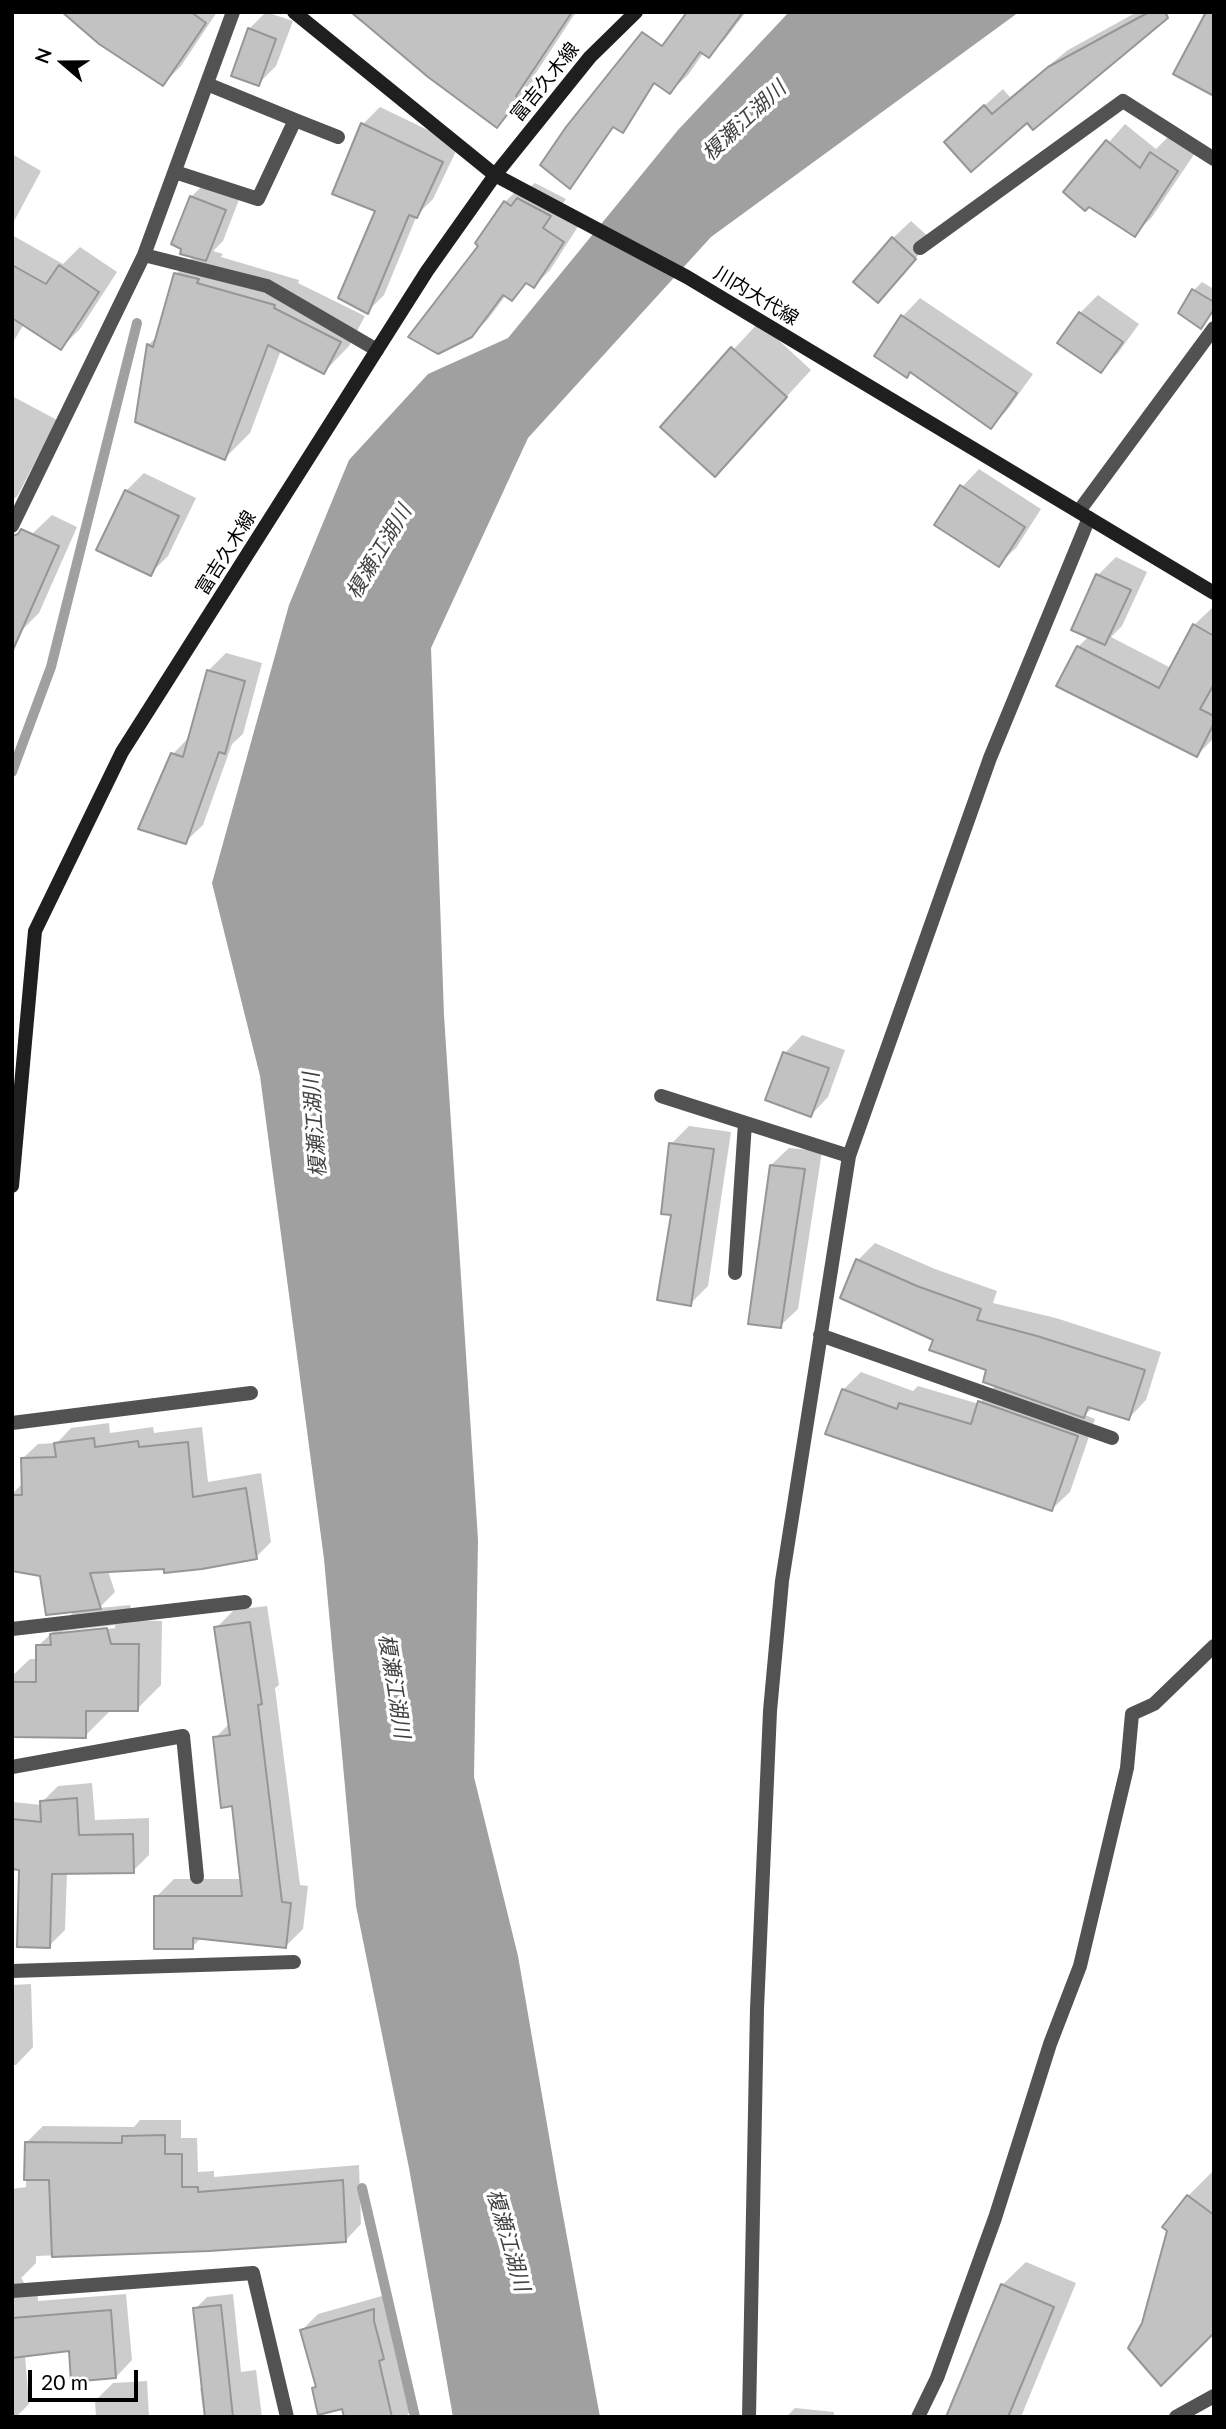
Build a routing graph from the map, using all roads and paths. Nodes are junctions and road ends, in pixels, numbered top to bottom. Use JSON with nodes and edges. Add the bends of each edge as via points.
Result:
{"nodes":[{"id":1,"x":233,"y":12,"type":"edge"},
{"id":2,"x":294,"y":12,"type":"edge"},
{"id":3,"x":636,"y":12,"type":"edge"},
{"id":4,"x":207,"y":84,"type":"junction"},
{"id":5,"x":295,"y":120,"type":"junction"},
{"id":6,"x":338,"y":137,"type":"dead end"},
{"id":7,"x":1214,"y":159,"type":"edge"},
{"id":8,"x":175,"y":172,"type":"junction"},
{"id":9,"x":495,"y":175,"type":"junction"},
{"id":10,"x":920,"y":248,"type":"dead end"},
{"id":11,"x":144,"y":255,"type":"junction"},
{"id":12,"x":1214,"y":328,"type":"edge"},
{"id":13,"x":377,"y":350,"type":"junction"},
{"id":14,"x":1084,"y":514,"type":"junction"},
{"id":15,"x":12,"y":526,"type":"edge"},
{"id":16,"x":1214,"y":593,"type":"edge"},
{"id":17,"x":661,"y":1096,"type":"dead end"},
{"id":18,"x":745,"y":1123,"type":"junction"},
{"id":19,"x":849,"y":1156,"type":"junction"},
{"id":20,"x":12,"y":1186,"type":"edge"},
{"id":21,"x":735,"y":1273,"type":"dead end"},
{"id":22,"x":820,"y":1335,"type":"junction"},
{"id":23,"x":251,"y":1394,"type":"dead end"},
{"id":24,"x":12,"y":1423,"type":"edge"},
{"id":25,"x":1112,"y":1438,"type":"dead end"},
{"id":26,"x":245,"y":1602,"type":"dead end"},
{"id":27,"x":12,"y":1629,"type":"edge"},
{"id":28,"x":1214,"y":1646,"type":"edge"},
{"id":29,"x":12,"y":1767,"type":"edge"},
{"id":30,"x":197,"y":1877,"type":"dead end"},
{"id":31,"x":294,"y":1962,"type":"dead end"},
{"id":32,"x":12,"y":1970,"type":"edge"},
{"id":33,"x":12,"y":2291,"type":"edge"},
{"id":34,"x":1214,"y":2396,"type":"edge"},
{"id":35,"x":287,"y":2417,"type":"edge"},
{"id":36,"x":749,"y":2417,"type":"edge"},
{"id":37,"x":918,"y":2417,"type":"edge"},
{"id":38,"x":1176,"y":2417,"type":"edge"}],
"edges":[{"from":1,"to":4,"type":"street"},
{"from":2,"to":9,"type":"main road","name":"川内大代線"},
{"from":3,"to":9,"type":"main road","name":"富吉久木線","via":[[590,57]]},
{"from":4,"to":5,"type":"street"},
{"from":4,"to":8,"type":"street"},
{"from":5,"to":6,"type":"street"},
{"from":5,"to":8,"type":"street","via":[[258,199]]},
{"from":7,"to":10,"type":"street","via":[[1123,101]]},
{"from":8,"to":11,"type":"street"},
{"from":9,"to":13,"type":"main road","name":"富吉久木線","via":[[426,271]]},
{"from":9,"to":14,"type":"main road","name":"川内大代線","via":[[687,277]]},
{"from":11,"to":13,"type":"street","via":[[267,286]]},
{"from":11,"to":15,"type":"street"},
{"from":12,"to":14,"type":"street"},
{"from":13,"to":20,"type":"main road","name":"富吉久木線","via":[[122,752],[34,931]]},
{"from":14,"to":16,"type":"main road","name":"川内大代線"},
{"from":14,"to":19,"type":"street","via":[[990,758]]},
{"from":17,"to":18,"type":"street"},
{"from":18,"to":19,"type":"street"},
{"from":18,"to":21,"type":"street"},
{"from":19,"to":22,"type":"street"},
{"from":22,"to":25,"type":"street"},
{"from":22,"to":36,"type":"street","via":[[782,1581],[770,1711],[757,2010]]},
{"from":23,"to":24,"type":"street"},
{"from":26,"to":27,"type":"street"},
{"from":28,"to":37,"type":"street","via":[[1154,1704],[1132,1714],[1127,1768],[1080,1966],[1050,2044],[996,2218]]},
{"from":29,"to":30,"type":"street","via":[[183,1736]]},
{"from":31,"to":32,"type":"street"},
{"from":33,"to":35,"type":"street","via":[[253,2273]]},
{"from":34,"to":38,"type":"street"}]}
